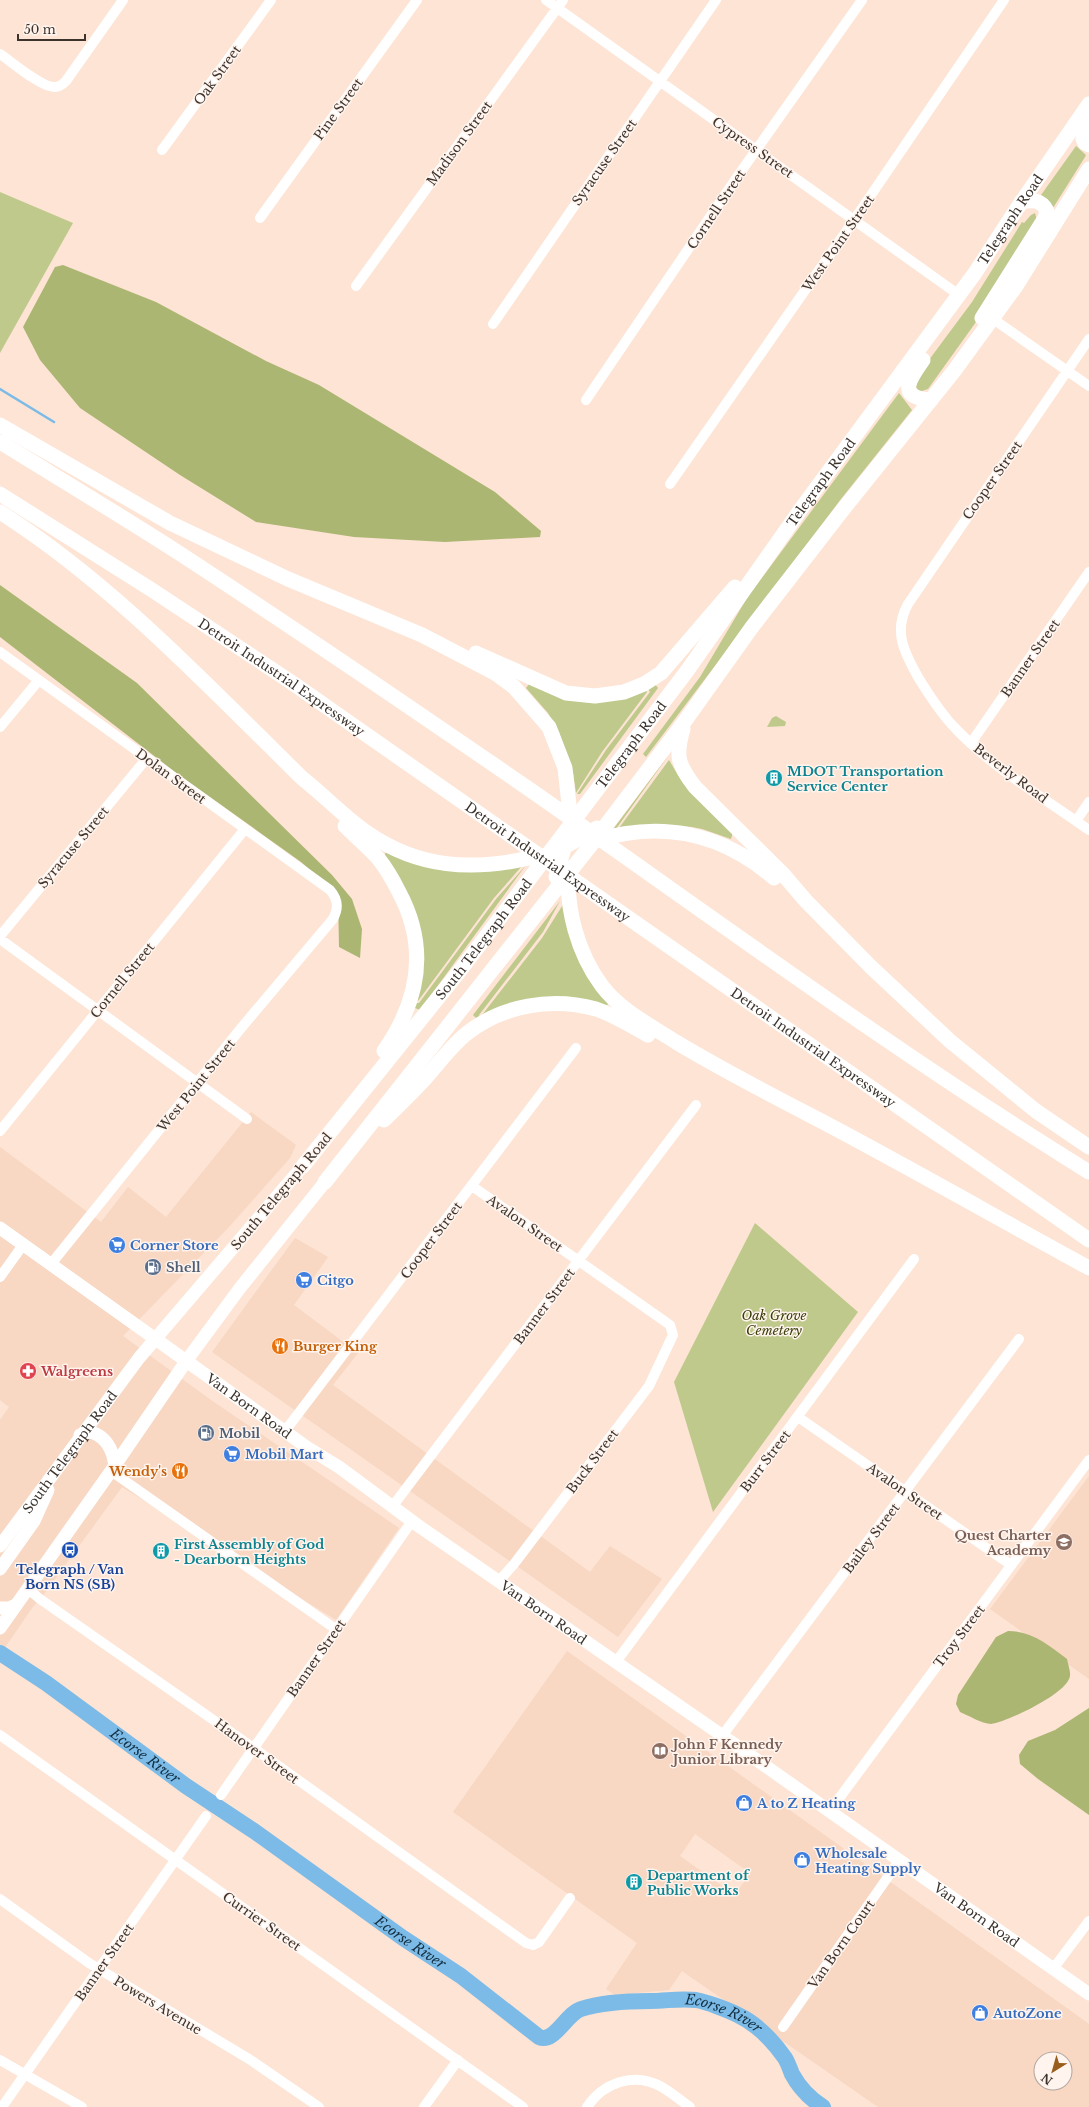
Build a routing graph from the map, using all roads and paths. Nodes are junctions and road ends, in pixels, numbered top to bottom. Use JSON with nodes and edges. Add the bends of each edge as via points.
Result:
{"nodes":[{"id":1,"x":123,"y":0,"type":"edge"},
{"id":2,"x":271,"y":0,"type":"edge"},
{"id":3,"x":417,"y":0,"type":"edge"},
{"id":4,"x":546,"y":0,"type":"edge"},
{"id":5,"x":716,"y":0,"type":"edge"},
{"id":6,"x":862,"y":0,"type":"edge"},
{"id":7,"x":1004,"y":0,"type":"edge"},
{"id":8,"x":560,"y":4,"type":"edge"},
{"id":9,"x":0,"y":54,"type":"edge"},
{"id":10,"x":659,"y":82,"type":"junction"},
{"id":11,"x":1089,"y":104,"type":"edge"},
{"id":12,"x":1089,"y":125,"type":"edge"},
{"id":13,"x":1089,"y":145,"type":"edge"},
{"id":14,"x":162,"y":150,"type":"dead end"},
{"id":15,"x":758,"y":151,"type":"junction"},
{"id":16,"x":1089,"y":169,"type":"edge"},
{"id":17,"x":1021,"y":202,"type":"junction"},
{"id":18,"x":260,"y":218,"type":"dead end"},
{"id":19,"x":854,"y":220,"type":"junction"},
{"id":20,"x":992,"y":248,"type":"junction"},
{"id":21,"x":356,"y":286,"type":"dead end"},
{"id":22,"x":959,"y":295,"type":"junction"},
{"id":23,"x":993,"y":319,"type":"junction"},
{"id":24,"x":492,"y":324,"type":"dead end"},
{"id":25,"x":1089,"y":339,"type":"edge"},
{"id":26,"x":964,"y":357,"type":"junction"},
{"id":27,"x":1068,"y":371,"type":"junction"},
{"id":28,"x":1089,"y":386,"type":"edge"},
{"id":29,"x":586,"y":400,"type":"dead end"},
{"id":30,"x":931,"y":400,"type":"junction"},
{"id":31,"x":0,"y":425,"type":"edge"},
{"id":32,"x":0,"y":442,"type":"edge"},
{"id":33,"x":670,"y":484,"type":"dead end"},
{"id":34,"x":0,"y":494,"type":"edge"},
{"id":35,"x":801,"y":509,"type":"junction"},
{"id":36,"x":0,"y":512,"type":"edge"},
{"id":37,"x":1089,"y":572,"type":"edge"},
{"id":38,"x":900,"y":624,"type":"joint"},
{"id":39,"x":422,"y":636,"type":"junction"},
{"id":40,"x":0,"y":652,"type":"edge"},
{"id":41,"x":39,"y":680,"type":"junction"},
{"id":42,"x":685,"y":721,"type":"junction"},
{"id":43,"x":0,"y":727,"type":"edge"},
{"id":44,"x":971,"y":743,"type":"junction"},
{"id":45,"x":147,"y":758,"type":"junction"},
{"id":46,"x":302,"y":778,"type":"junction"},
{"id":47,"x":594,"y":794,"type":"junction"},
{"id":48,"x":1089,"y":802,"type":"edge"},
{"id":49,"x":616,"y":810,"type":"junction"},
{"id":50,"x":1076,"y":821,"type":"junction"},
{"id":51,"x":571,"y":823,"type":"junction"},
{"id":52,"x":245,"y":829,"type":"junction"},
{"id":53,"x":1089,"y":830,"type":"edge"},
{"id":54,"x":594,"y":841,"type":"junction"},
{"id":55,"x":569,"y":847,"type":"junction"},
{"id":56,"x":546,"y":855,"type":"junction"},
{"id":57,"x":569,"y":870,"type":"junction"},
{"id":58,"x":525,"y":883,"type":"junction"},
{"id":59,"x":547,"y":899,"type":"junction"},
{"id":60,"x":806,"y":901,"type":"junction"},
{"id":61,"x":337,"y":904,"type":"joint"},
{"id":62,"x":0,"y":938,"type":"edge"},
{"id":63,"x":98,"y":1010,"type":"junction"},
{"id":64,"x":576,"y":1048,"type":"dead end"},
{"id":65,"x":702,"y":1059,"type":"junction"},
{"id":66,"x":197,"y":1082,"type":"junction"},
{"id":67,"x":696,"y":1105,"type":"dead end"},
{"id":68,"x":247,"y":1118,"type":"dead end"},
{"id":69,"x":0,"y":1132,"type":"edge"},
{"id":70,"x":1089,"y":1147,"type":"edge"},
{"id":71,"x":313,"y":1154,"type":"junction"},
{"id":72,"x":303,"y":1166,"type":"joint"},
{"id":73,"x":1089,"y":1172,"type":"edge"},
{"id":74,"x":330,"y":1176,"type":"junction"},
{"id":75,"x":472,"y":1186,"type":"junction"},
{"id":76,"x":0,"y":1228,"type":"edge"},
{"id":77,"x":1089,"y":1240,"type":"edge"},
{"id":78,"x":23,"y":1245,"type":"junction"},
{"id":79,"x":914,"y":1259,"type":"dead end"},
{"id":80,"x":578,"y":1261,"type":"junction"},
{"id":81,"x":51,"y":1264,"type":"junction"},
{"id":82,"x":1089,"y":1268,"type":"edge"},
{"id":83,"x":0,"y":1277,"type":"edge"},
{"id":84,"x":673,"y":1332,"type":"joint"},
{"id":85,"x":155,"y":1338,"type":"junction"},
{"id":86,"x":1019,"y":1339,"type":"dead end"},
{"id":87,"x":187,"y":1360,"type":"junction"},
{"id":88,"x":798,"y":1417,"type":"junction"},
{"id":89,"x":285,"y":1431,"type":"junction"},
{"id":90,"x":80,"y":1435,"type":"junction"},
{"id":91,"x":1089,"y":1460,"type":"edge"},
{"id":92,"x":58,"y":1466,"type":"junction"},
{"id":93,"x":113,"y":1469,"type":"junction"},
{"id":94,"x":906,"y":1492,"type":"junction"},
{"id":95,"x":392,"y":1507,"type":"junction"},
{"id":96,"x":412,"y":1521,"type":"junction"},
{"id":97,"x":0,"y":1546,"type":"edge"},
{"id":98,"x":1011,"y":1565,"type":"junction"},
{"id":99,"x":0,"y":1569,"type":"edge"},
{"id":100,"x":498,"y":1582,"type":"junction"},
{"id":101,"x":27,"y":1588,"type":"junction"},
{"id":102,"x":16,"y":1605,"type":"junction"},
{"id":103,"x":0,"y":1608,"type":"edge"},
{"id":104,"x":0,"y":1628,"type":"edge"},
{"id":105,"x":337,"y":1630,"type":"junction"},
{"id":106,"x":616,"y":1662,"type":"junction"},
{"id":107,"x":0,"y":1735,"type":"edge"},
{"id":108,"x":722,"y":1736,"type":"junction"},
{"id":109,"x":252,"y":1748,"type":"junction"},
{"id":110,"x":220,"y":1795,"type":"dead end"},
{"id":111,"x":829,"y":1812,"type":"junction"},
{"id":112,"x":206,"y":1816,"type":"dead end"},
{"id":113,"x":175,"y":1860,"type":"junction"},
{"id":114,"x":899,"y":1861,"type":"junction"},
{"id":115,"x":570,"y":1898,"type":"dead end"},
{"id":116,"x":0,"y":1899,"type":"edge"},
{"id":117,"x":1089,"y":1921,"type":"edge"},
{"id":118,"x":1054,"y":1969,"type":"junction"},
{"id":119,"x":99,"y":1970,"type":"junction"},
{"id":120,"x":1089,"y":1994,"type":"edge"},
{"id":121,"x":783,"y":2027,"type":"dead end"},
{"id":122,"x":0,"y":2060,"type":"edge"},
{"id":123,"x":458,"y":2060,"type":"junction"},
{"id":124,"x":25,"y":2074,"type":"junction"},
{"id":125,"x":2,"y":2107,"type":"edge"},
{"id":126,"x":82,"y":2107,"type":"edge"},
{"id":127,"x":319,"y":2107,"type":"edge"},
{"id":128,"x":424,"y":2107,"type":"edge"},
{"id":129,"x":523,"y":2107,"type":"edge"},
{"id":130,"x":587,"y":2107,"type":"edge"},
{"id":131,"x":690,"y":2107,"type":"edge"}],
"edges":[{"from":1,"to":9,"type":"street","via":[[66,81],[57,87],[46,85]]},
{"from":2,"to":14,"type":"street","name":"Oak Street"},
{"from":3,"to":18,"type":"street","name":"Pine Street"},
{"from":4,"to":8,"type":"street","name":"Cypress Street"},
{"from":5,"to":10,"type":"street","name":"Syracuse Street"},
{"from":6,"to":15,"type":"street","name":"Cornell Street"},
{"from":7,"to":19,"type":"street","name":"West Point Street"},
{"from":8,"to":10,"type":"street","name":"Cypress Street"},
{"from":8,"to":21,"type":"street","name":"Madison Street"},
{"from":10,"to":15,"type":"street","name":"Cypress Street"},
{"from":10,"to":24,"type":"street","name":"Syracuse Street"},
{"from":11,"to":17,"type":"highway","name":"Telegraph Road"},
{"from":12,"to":13,"type":"highway","via":[[1083,139]]},
{"from":15,"to":19,"type":"street","name":"Cypress Street"},
{"from":15,"to":29,"type":"street","name":"Cornell Street","via":[[731,186]]},
{"from":16,"to":23,"type":"highway"},
{"from":17,"to":20,"type":"highway","name":"Telegraph Road"},
{"from":17,"to":26,"type":"highway","via":[[1039,201],[1047,211],[1045,218],[974,331]]},
{"from":19,"to":22,"type":"street","name":"Cypress Street"},
{"from":19,"to":33,"type":"street","name":"West Point Street"},
{"from":20,"to":22,"type":"highway","name":"Telegraph Road"},
{"from":20,"to":30,"type":"highway","via":[[980,284],[909,382],[909,393],[914,397]]},
{"from":22,"to":35,"type":"highway","name":"Telegraph Road"},
{"from":23,"to":26,"type":"highway"},
{"from":23,"to":27,"type":"street"},
{"from":25,"to":27,"type":"street","name":"Cooper Street"},
{"from":26,"to":30,"type":"highway"},
{"from":27,"to":28,"type":"street"},
{"from":27,"to":38,"type":"street","name":"Cooper Street","via":[[908,604]]},
{"from":30,"to":42,"type":"highway","via":[[757,621]]},
{"from":31,"to":39,"type":"highway","via":[[170,524],[254,564]]},
{"from":32,"to":73,"type":"highway","via":[[248,598],[527,788],[862,1024],[1002,1118]]},
{"from":34,"to":77,"type":"highway","name":"Detroit Industrial Expressway","via":[[291,682]]},
{"from":35,"to":39,"type":"highway","via":[[665,669],[644,684],[624,692],[595,696],[566,693],[468,650]]},
{"from":35,"to":47,"type":"highway","name":"Telegraph Road","via":[[687,671]]},
{"from":36,"to":46,"type":"highway","via":[[64,558],[124,607]]},
{"from":37,"to":44,"type":"street","name":"Banner Street"},
{"from":38,"to":44,"type":"street","name":"Beverly Road","via":[[900,637],[906,656],[935,702],[955,728]]},
{"from":39,"to":51,"type":"highway","via":[[514,687],[549,728],[565,768]]},
{"from":40,"to":41,"type":"street","name":"Dolan Street"},
{"from":41,"to":43,"type":"street"},
{"from":41,"to":45,"type":"street","name":"Dolan Street"},
{"from":42,"to":49,"type":"highway"},
{"from":42,"to":60,"type":"highway","via":[[678,744],[683,772]]},
{"from":44,"to":50,"type":"street","name":"Beverly Road","via":[[994,764]]},
{"from":45,"to":52,"type":"street","name":"Dolan Street"},
{"from":45,"to":62,"type":"street","name":"Syracuse Street"},
{"from":46,"to":56,"type":"highway","via":[[370,835],[417,857],[446,865],[477,866],[506,864]]},
{"from":46,"to":71,"type":"highway","via":[[320,801],[378,858],[390,875],[412,921],[417,955],[414,988],[406,1014],[394,1036]]},
{"from":47,"to":51,"type":"highway","name":"Telegraph Road"},
{"from":47,"to":55,"type":"highway"},
{"from":48,"to":50,"type":"street"},
{"from":49,"to":54,"type":"highway"},
{"from":49,"to":55,"type":"highway","via":[[597,828]]},
{"from":50,"to":53,"type":"street","name":"Beverly Road"},
{"from":51,"to":55,"type":"highway"},
{"from":51,"to":56,"type":"highway","name":"Telegraph Road"},
{"from":52,"to":61,"type":"street","name":"Dolan Street","via":[[330,890]]},
{"from":52,"to":63,"type":"street","name":"Cornell Street"},
{"from":54,"to":55,"type":"highway"},
{"from":54,"to":57,"type":"highway"},
{"from":54,"to":60,"type":"highway","via":[[638,831],[678,832],[708,839],[746,856]]},
{"from":55,"to":56,"type":"highway"},
{"from":55,"to":57,"type":"highway"},
{"from":55,"to":58,"type":"highway"},
{"from":55,"to":59,"type":"highway"},
{"from":56,"to":58,"type":"highway","name":"South Telegraph Road"},
{"from":57,"to":59,"type":"highway","name":"South Telegraph Road"},
{"from":57,"to":65,"type":"highway","via":[[569,894],[575,927],[590,967],[602,987],[620,1005]]},
{"from":58,"to":71,"type":"highway","name":"South Telegraph Road","via":[[462,968]]},
{"from":59,"to":74,"type":"highway","name":"South Telegraph Road"},
{"from":60,"to":70,"type":"highway","via":[[950,1041],[1036,1112]]},
{"from":61,"to":66,"type":"street","name":"West Point Street","via":[[333,919]]},
{"from":62,"to":63,"type":"street"},
{"from":63,"to":66,"type":"street"},
{"from":63,"to":69,"type":"street","name":"Cornell Street"},
{"from":64,"to":75,"type":"street","name":"Cooper Street"},
{"from":65,"to":74,"type":"highway","via":[[597,1010],[572,1004],[547,1003],[525,1006],[484,1022],[466,1034]]},
{"from":65,"to":82,"type":"highway","via":[[909,1168]]},
{"from":66,"to":68,"type":"street"},
{"from":66,"to":81,"type":"street","name":"West Point Street"},
{"from":67,"to":80,"type":"street","name":"Banner Street"},
{"from":71,"to":72,"type":"highway","name":"South Telegraph Road"},
{"from":72,"to":85,"type":"main road","name":"South Telegraph Road"},
{"from":74,"to":87,"type":"main road","name":"South Telegraph Road","via":[[240,1288]]},
{"from":75,"to":80,"type":"street","name":"Avalon Street"},
{"from":75,"to":89,"type":"street","name":"Cooper Street"},
{"from":76,"to":78,"type":"main road","name":"Van Born Road"},
{"from":78,"to":81,"type":"main road","name":"Van Born Road"},
{"from":78,"to":83,"type":"street"},
{"from":79,"to":88,"type":"street","name":"Burr Street"},
{"from":80,"to":84,"type":"street","name":"Avalon Street","via":[[670,1325]]},
{"from":80,"to":95,"type":"street","name":"Banner Street"},
{"from":81,"to":85,"type":"main road","name":"Van Born Road"},
{"from":84,"to":100,"type":"street","name":"Buck Street","via":[[649,1386]]},
{"from":85,"to":87,"type":"main road","name":"Van Born Road"},
{"from":85,"to":90,"type":"main road","name":"South Telegraph Road"},
{"from":86,"to":94,"type":"street","name":"Bailey Street"},
{"from":87,"to":89,"type":"main road","name":"Van Born Road"},
{"from":87,"to":93,"type":"main road","name":"South Telegraph Road"},
{"from":88,"to":94,"type":"street","name":"Avalon Street"},
{"from":88,"to":106,"type":"street","name":"Burr Street"},
{"from":89,"to":95,"type":"main road","name":"Van Born Road"},
{"from":90,"to":92,"type":"main road","name":"South Telegraph Road"},
{"from":90,"to":93,"type":"main road","via":[[91,1432],[104,1439],[113,1455]]},
{"from":91,"to":98,"type":"street","name":"Troy Street"},
{"from":92,"to":97,"type":"main road","name":"South Telegraph Road"},
{"from":92,"to":99,"type":"main road","via":[[34,1522]]},
{"from":93,"to":101,"type":"main road","name":"South Telegraph Road"},
{"from":93,"to":105,"type":"street"},
{"from":94,"to":98,"type":"street","name":"Avalon Street"},
{"from":94,"to":108,"type":"street","name":"Bailey Street"},
{"from":95,"to":96,"type":"main road","name":"Van Born Road"},
{"from":96,"to":100,"type":"main road","name":"Van Born Road"},
{"from":96,"to":105,"type":"street","name":"Banner Street"},
{"from":98,"to":111,"type":"street","name":"Troy Street"},
{"from":100,"to":106,"type":"main road","name":"Van Born Road"},
{"from":101,"to":102,"type":"main road","name":"South Telegraph Road"},
{"from":101,"to":109,"type":"street","name":"Hanover Street"},
{"from":102,"to":103,"type":"main road"},
{"from":102,"to":104,"type":"main road","name":"South Telegraph Road"},
{"from":105,"to":109,"type":"street","name":"Banner Street"},
{"from":106,"to":108,"type":"main road","name":"Van Born Road"},
{"from":107,"to":113,"type":"street","name":"Currier Street"},
{"from":108,"to":111,"type":"main road","name":"Van Born Road"},
{"from":109,"to":110,"type":"street","name":"Banner Street"},
{"from":109,"to":115,"type":"street","name":"Hanover Street","via":[[526,1943],[533,1945],[539,1942]]},
{"from":111,"to":114,"type":"main road","name":"Van Born Road"},
{"from":112,"to":113,"type":"street","name":"Banner Street"},
{"from":113,"to":119,"type":"street","name":"Banner Street"},
{"from":113,"to":123,"type":"street","name":"Currier Street"},
{"from":114,"to":118,"type":"main road","name":"Van Born Road"},
{"from":114,"to":121,"type":"street","name":"Van Born Court"},
{"from":116,"to":119,"type":"street","name":"Powers Avenue"},
{"from":117,"to":118,"type":"street"},
{"from":118,"to":120,"type":"main road","name":"Van Born Road"},
{"from":119,"to":124,"type":"street","name":"Banner Street"},
{"from":119,"to":127,"type":"street","name":"Powers Avenue","via":[[249,2059]]},
{"from":122,"to":124,"type":"street"},
{"from":123,"to":128,"type":"street"},
{"from":123,"to":129,"type":"street","name":"Currier Street"},
{"from":124,"to":125,"type":"street","name":"Banner Street"},
{"from":124,"to":126,"type":"street"},
{"from":130,"to":131,"type":"street","via":[[604,2089],[629,2080],[641,2080],[659,2086]]}]}
